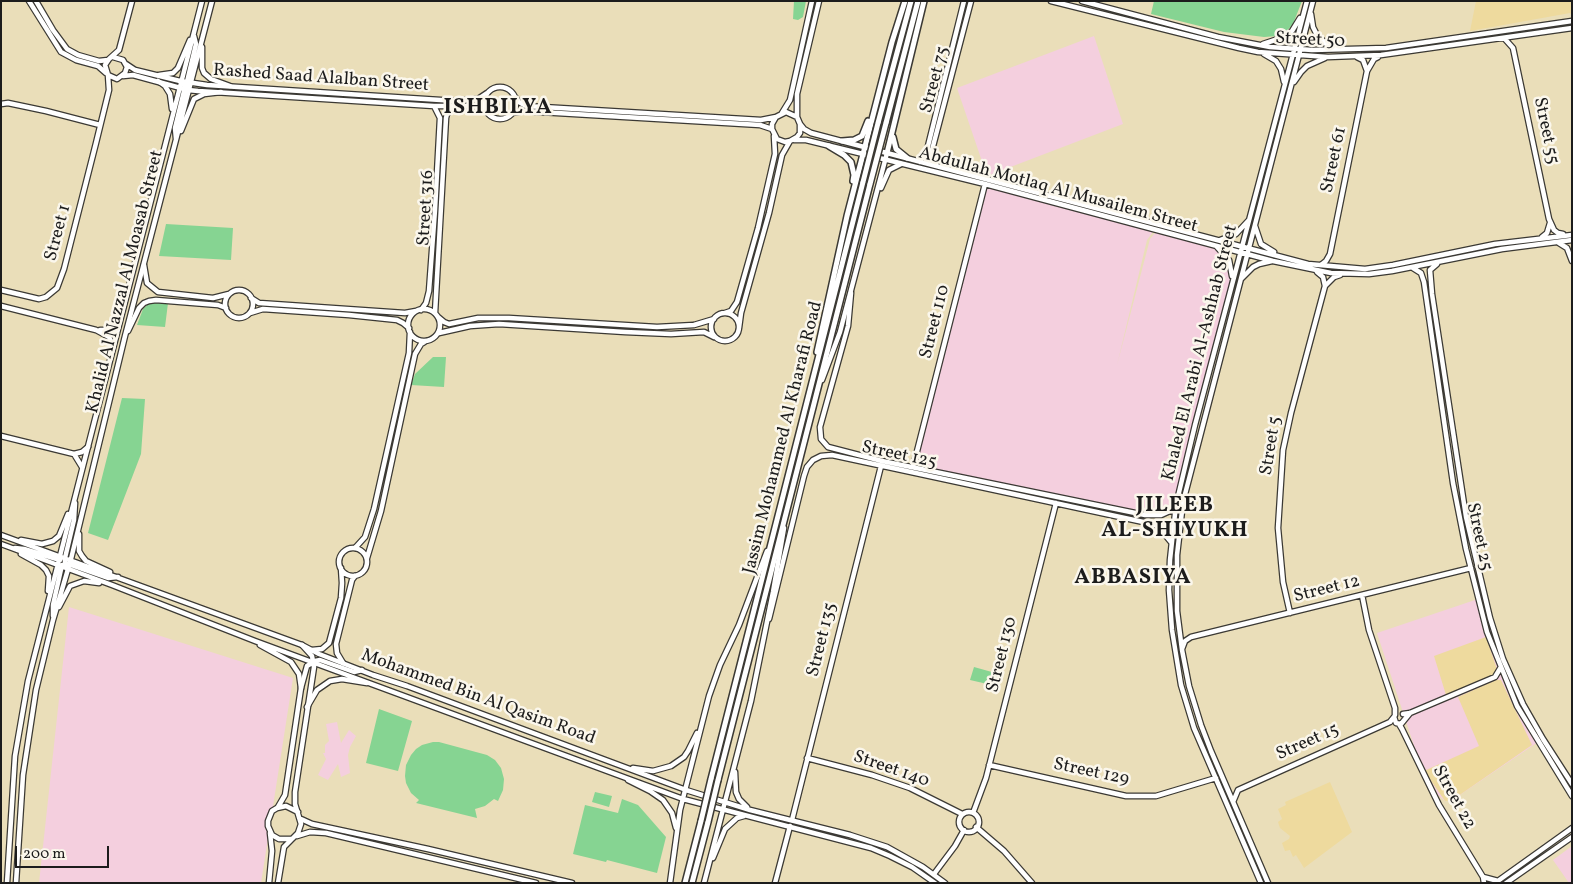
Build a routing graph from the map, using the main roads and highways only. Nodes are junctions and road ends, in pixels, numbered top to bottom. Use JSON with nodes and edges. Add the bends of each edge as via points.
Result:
{"nodes":[{"id":1,"x":905,"y":1,"type":"edge"},
{"id":2,"x":911,"y":1,"type":"edge"},
{"id":3,"x":918,"y":1,"type":"edge"},
{"id":4,"x":924,"y":1,"type":"edge"},
{"id":5,"x":887,"y":64,"type":"junction"},
{"id":6,"x":893,"y":128,"type":"junction"},
{"id":7,"x":842,"y":141,"type":"road end"},
{"id":8,"x":829,"y":146,"type":"road end"},
{"id":9,"x":886,"y":153,"type":"road end"},
{"id":10,"x":907,"y":158,"type":"road end"},
{"id":11,"x":847,"y":216,"type":"junction"},
{"id":12,"x":808,"y":399,"type":"junction"},
{"id":13,"x":685,"y":883,"type":"edge"},
{"id":14,"x":692,"y":883,"type":"edge"}],
"edges":[{"from":1,"to":5,"type":"highway"},
{"from":2,"to":12,"type":"highway","name":"Jassim Mohammed Al Kharafi Road","bridge":true},
{"from":3,"to":14,"type":"highway","name":"Jassim Mohammed Al Kharafi Road","bridge":true},
{"from":4,"to":6,"type":"highway"},
{"from":5,"to":7,"type":"highway","via":[[862,136]]},
{"from":5,"to":11,"type":"highway"},
{"from":6,"to":9,"type":"highway"},
{"from":6,"to":10,"type":"highway","via":[[894,146]]},
{"from":8,"to":11,"type":"highway","via":[[848,158],[853,168]]},
{"from":11,"to":12,"type":"highway"},
{"from":12,"to":13,"type":"highway","name":"Jassim Mohammed Al Kharafi Road","bridge":true}]}
